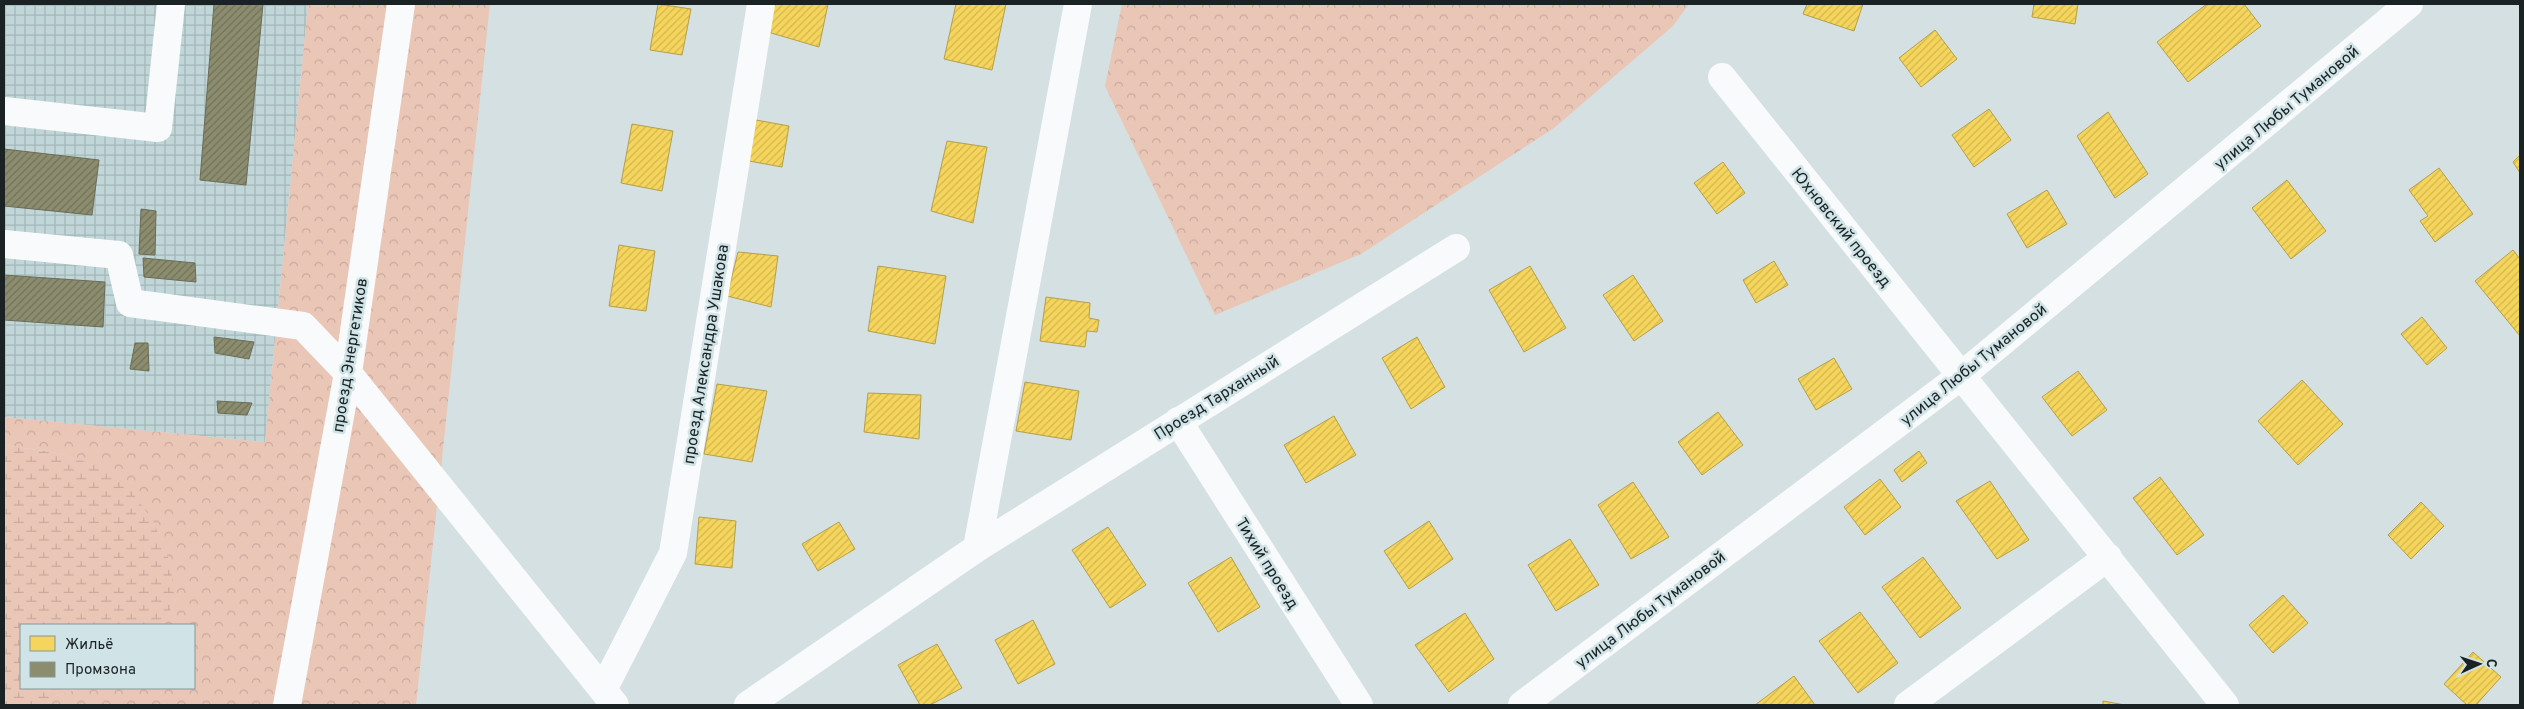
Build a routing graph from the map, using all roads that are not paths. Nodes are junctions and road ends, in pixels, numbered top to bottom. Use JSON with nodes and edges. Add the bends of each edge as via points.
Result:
{"nodes":[{"id":1,"x":171,"y":4,"type":"edge"},
{"id":2,"x":401,"y":4,"type":"edge"},
{"id":3,"x":761,"y":4,"type":"edge"},
{"id":4,"x":1078,"y":4,"type":"edge"},
{"id":5,"x":2409,"y":4,"type":"edge"},
{"id":6,"x":1722,"y":77,"type":"dead end"},
{"id":7,"x":4,"y":111,"type":"edge"},
{"id":8,"x":4,"y":244,"type":"edge"},
{"id":9,"x":1456,"y":248,"type":"dead end"},
{"id":10,"x":348,"y":373,"type":"junction"},
{"id":11,"x":1961,"y":376,"type":"junction"},
{"id":12,"x":1178,"y":421,"type":"junction"},
{"id":13,"x":977,"y":548,"type":"junction"},
{"id":14,"x":2108,"y":558,"type":"junction"},
{"id":15,"x":609,"y":698,"type":"edge"},
{"id":16,"x":287,"y":705,"type":"edge"},
{"id":17,"x":748,"y":705,"type":"edge"},
{"id":18,"x":1358,"y":705,"type":"edge"},
{"id":19,"x":1522,"y":705,"type":"edge"},
{"id":20,"x":1908,"y":705,"type":"edge"},
{"id":21,"x":2225,"y":705,"type":"edge"}],
"edges":[{"from":1,"to":7,"type":"street","via":[[158,128]]},
{"from":2,"to":10,"type":"street","name":"проезд Энергетиков"},
{"from":3,"to":15,"type":"street","name":"проезд Александра Ушакова","via":[[673,552]]},
{"from":4,"to":13,"type":"street"},
{"from":5,"to":11,"type":"street","name":"улица Любы Тумановой"},
{"from":6,"to":11,"type":"street","name":"Юхновский проезд"},
{"from":8,"to":10,"type":"street","via":[[119,255],[130,303],[303,326]]},
{"from":9,"to":12,"type":"street","name":"Проезд Тарханный"},
{"from":10,"to":15,"type":"street"},
{"from":10,"to":16,"type":"street","name":"проезд Энергетиков"},
{"from":11,"to":14,"type":"street","name":"Юхновский проезд"},
{"from":11,"to":19,"type":"street","name":"улица Любы Тумановой"},
{"from":12,"to":13,"type":"street","name":"Проезд Тарханный"},
{"from":12,"to":18,"type":"street","name":"Тихий проезд"},
{"from":13,"to":17,"type":"street","name":"Проезд Тарханный"},
{"from":14,"to":20,"type":"street"},
{"from":14,"to":21,"type":"street","name":"Юхновский проезд"}]}
